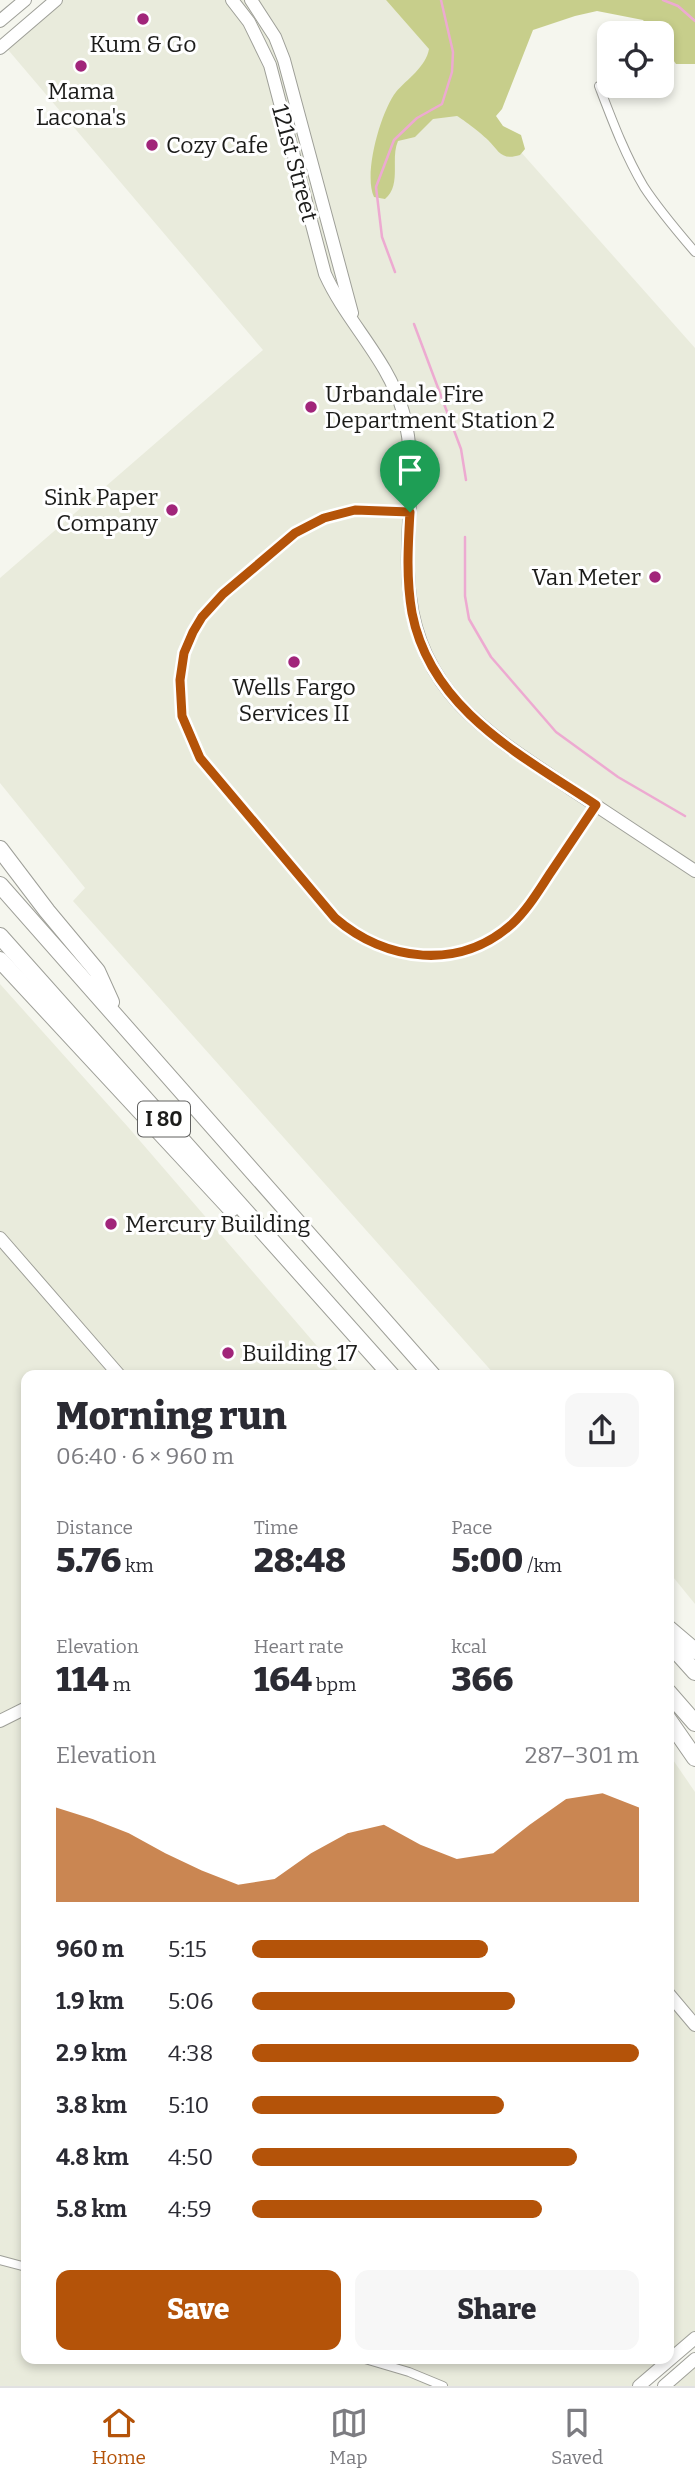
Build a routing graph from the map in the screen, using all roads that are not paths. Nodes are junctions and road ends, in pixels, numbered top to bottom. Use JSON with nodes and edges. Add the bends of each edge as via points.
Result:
{"nodes":[{"id":1,"x":24,"y":0,"type":"edge"},
{"id":2,"x":56,"y":0,"type":"edge"},
{"id":3,"x":232,"y":0,"type":"edge"},
{"id":4,"x":251,"y":0,"type":"edge"},
{"id":5,"x":0,"y":21,"type":"edge"},
{"id":6,"x":0,"y":48,"type":"edge"},
{"id":7,"x":604,"y":98,"type":"edge"},
{"id":8,"x":695,"y":252,"type":"edge"},
{"id":9,"x":356,"y":327,"type":"junction"},
{"id":10,"x":410,"y":512,"type":"junction"},
{"id":11,"x":596,"y":805,"type":"junction"},
{"id":12,"x":0,"y":849,"type":"edge"},
{"id":13,"x":695,"y":871,"type":"edge"},
{"id":14,"x":0,"y":885,"type":"edge"},
{"id":15,"x":0,"y":936,"type":"edge"},
{"id":16,"x":0,"y":960,"type":"edge"},
{"id":17,"x":116,"y":1014,"type":"junction"},
{"id":18,"x":0,"y":1238,"type":"edge"},
{"id":19,"x":328,"y":1303,"type":"junction"},
{"id":20,"x":115,"y":1370,"type":"edge"},
{"id":21,"x":387,"y":1370,"type":"edge"},
{"id":22,"x":428,"y":1370,"type":"edge"},
{"id":23,"x":674,"y":1633,"type":"edge"},
{"id":24,"x":674,"y":1649,"type":"edge"},
{"id":25,"x":695,"y":1651,"type":"edge"},
{"id":26,"x":695,"y":1672,"type":"edge"},
{"id":27,"x":674,"y":1699,"type":"edge"},
{"id":28,"x":21,"y":1710,"type":"edge"},
{"id":29,"x":0,"y":1721,"type":"edge"},
{"id":30,"x":695,"y":1723,"type":"edge"},
{"id":31,"x":674,"y":1728,"type":"edge"},
{"id":32,"x":695,"y":1758,"type":"edge"},
{"id":33,"x":674,"y":2000,"type":"edge"},
{"id":34,"x":695,"y":2025,"type":"edge"},
{"id":35,"x":0,"y":2260,"type":"edge"},
{"id":36,"x":21,"y":2266,"type":"edge"},
{"id":37,"x":695,"y":2338,"type":"edge"},
{"id":38,"x":674,"y":2356,"type":"edge"},
{"id":39,"x":695,"y":2359,"type":"edge"},
{"id":40,"x":382,"y":2364,"type":"edge"},
{"id":41,"x":665,"y":2364,"type":"edge"},
{"id":42,"x":443,"y":2386,"type":"edge"},
{"id":43,"x":639,"y":2386,"type":"edge"},
{"id":44,"x":664,"y":2386,"type":"edge"}],
"edges":[{"from":1,"to":5,"type":"street"},
{"from":2,"to":6,"type":"street"},
{"from":3,"to":9,"type":"street","name":"121st Street","via":[[249,22],[270,65],[325,274]]},
{"from":4,"to":9,"type":"street","name":"121st Street","via":[[284,60]]},
{"from":7,"to":8,"type":"street","via":[[643,186]]},
{"from":9,"to":10,"type":"street","name":"121st Street","via":[[386,371],[403,413],[410,455]]},
{"from":10,"to":11,"type":"street","name":"121st Street","via":[[412,614],[441,682],[485,730]]},
{"from":10,"to":11,"type":"street","via":[[355,510],[310,524],[285,540],[202,617],[184,653],[180,680],[187,731],[200,758],[335,918],[373,944],[405,954],[455,953],[484,943],[512,924]]},
{"from":11,"to":13,"type":"street","name":"121st Street"},
{"from":12,"to":17,"type":"highway","via":[[97,971]]},
{"from":14,"to":17,"type":"highway","number":"I 80"},
{"from":15,"to":19,"type":"highway","number":"I 80"},
{"from":16,"to":19,"type":"highway","via":[[220,1199]]},
{"from":17,"to":22,"type":"highway","number":"I 80"},
{"from":18,"to":20,"type":"street"},
{"from":19,"to":21,"type":"highway","number":"I 80"},
{"from":23,"to":25,"type":"highway"},
{"from":24,"to":26,"type":"highway"},
{"from":27,"to":30,"type":"highway"},
{"from":28,"to":29,"type":"street"},
{"from":31,"to":32,"type":"highway"},
{"from":33,"to":34,"type":"street"},
{"from":35,"to":36,"type":"street"},
{"from":37,"to":38,"type":"street"},
{"from":39,"to":44,"type":"street"},
{"from":40,"to":42,"type":"street"},
{"from":41,"to":43,"type":"street"}]}
